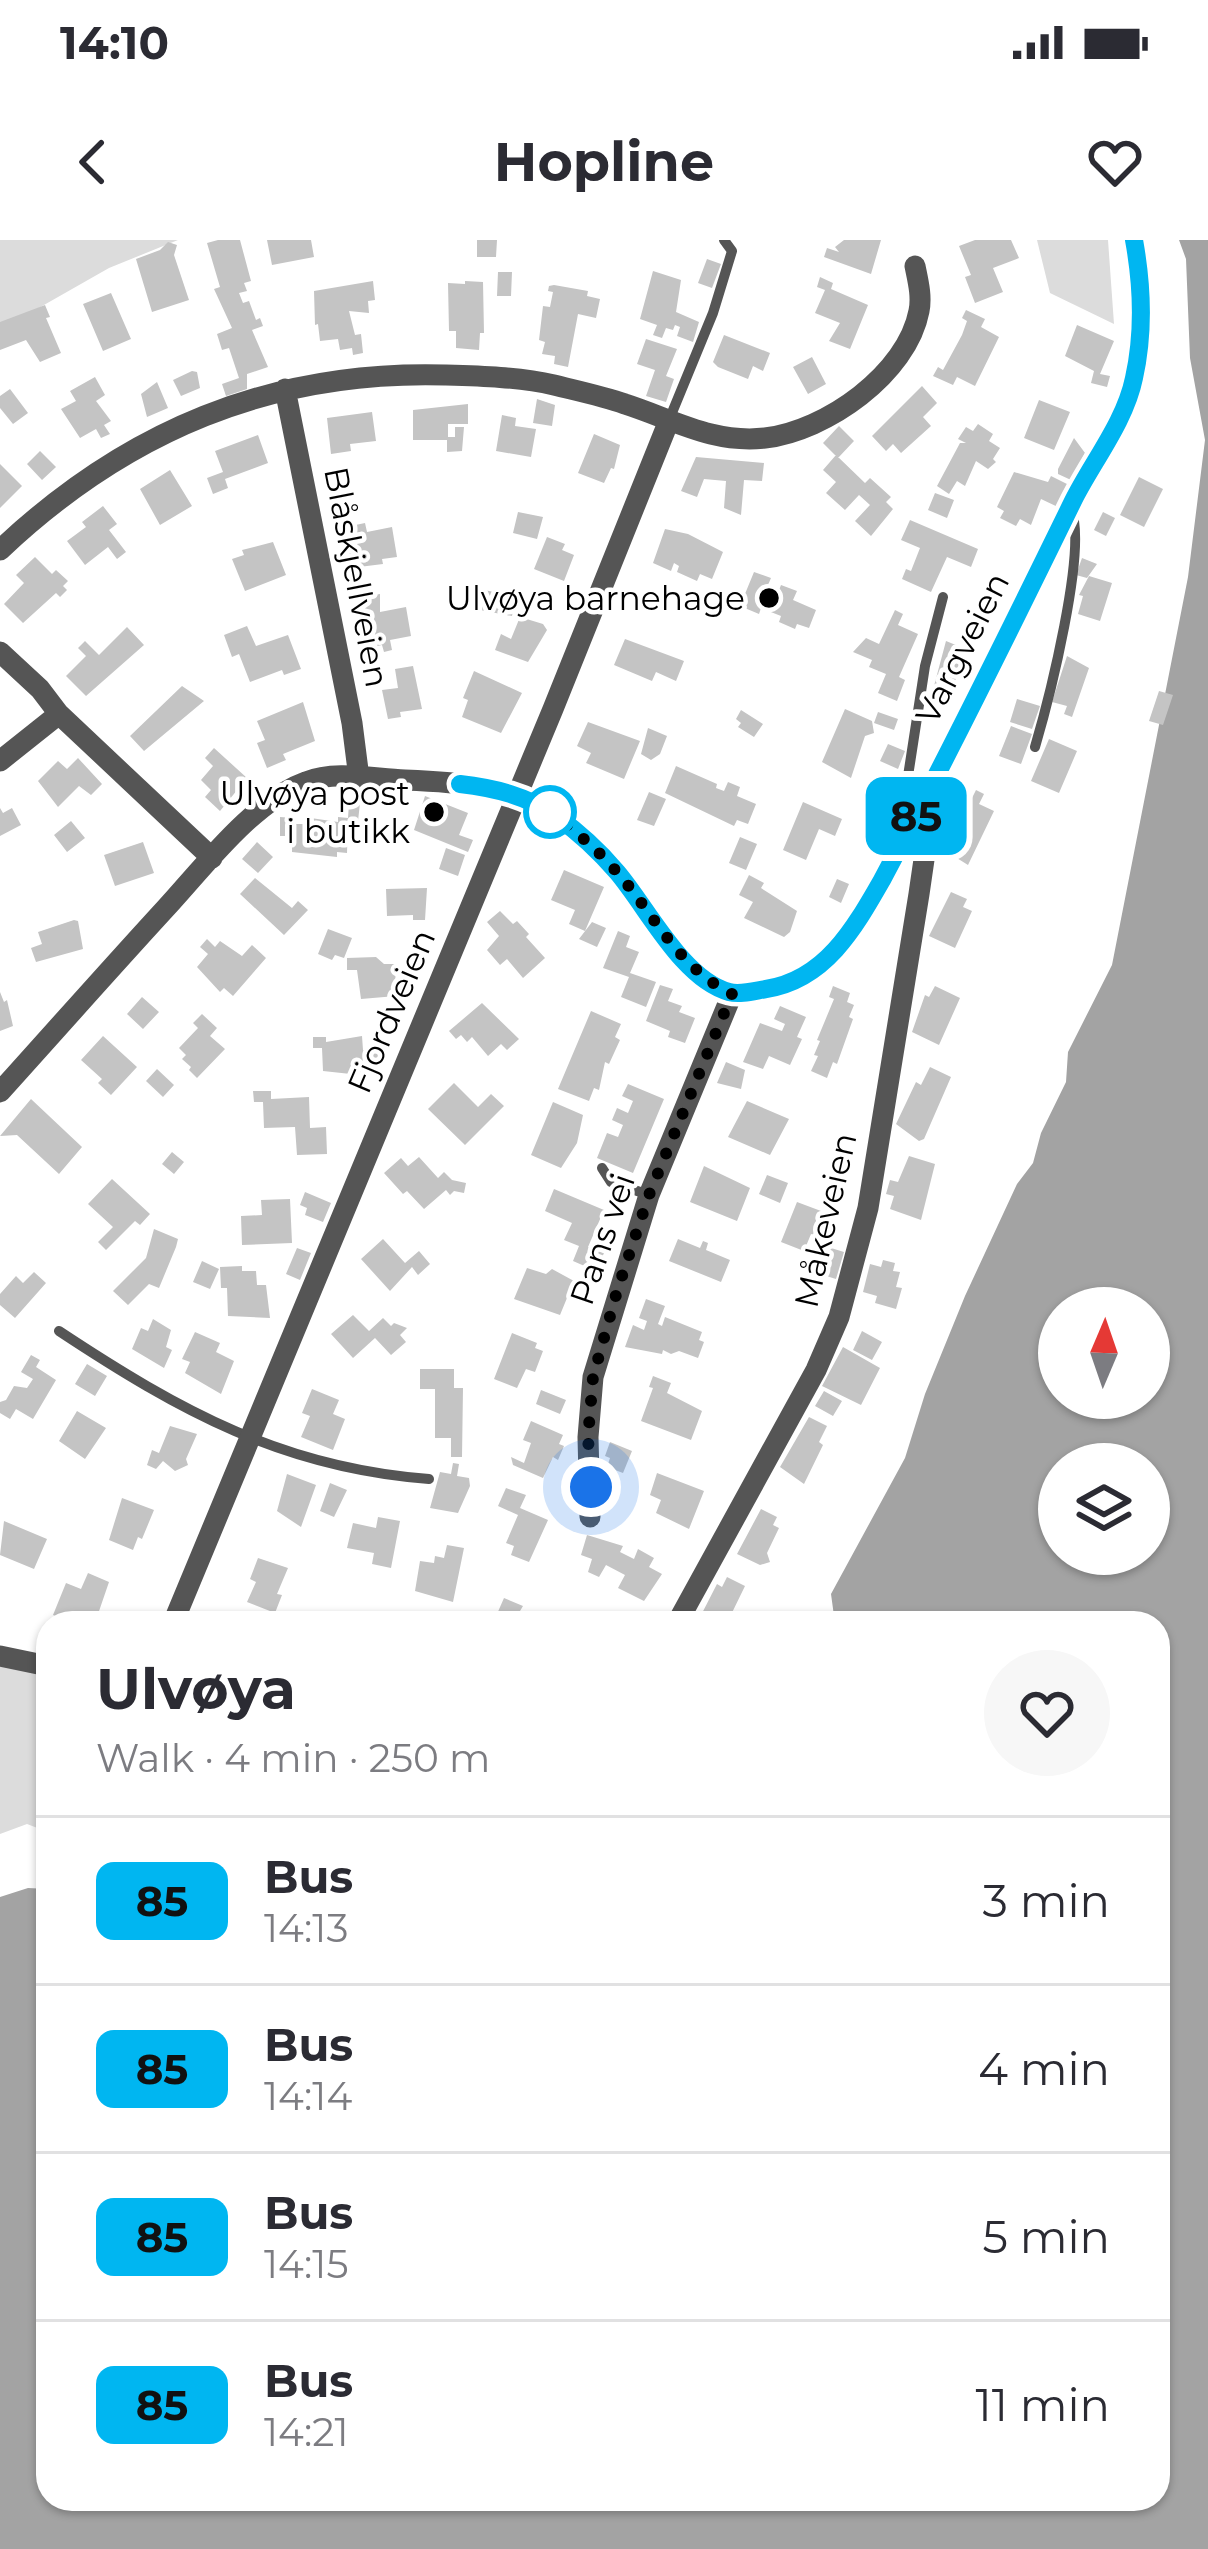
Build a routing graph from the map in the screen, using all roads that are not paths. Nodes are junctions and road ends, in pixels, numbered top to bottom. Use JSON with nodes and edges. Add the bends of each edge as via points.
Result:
{"nodes":[{"id":1,"x":724,"y":240,"type":"edge"},
{"id":2,"x":1134,"y":240,"type":"edge"},
{"id":3,"x":915,"y":266,"type":"dead end"},
{"id":4,"x":285,"y":389,"type":"junction"},
{"id":5,"x":668,"y":423,"type":"junction"},
{"id":6,"x":1070,"y":508,"type":"junction"},
{"id":7,"x":0,"y":550,"type":"edge"},
{"id":8,"x":943,"y":597,"type":"dead end"},
{"id":9,"x":0,"y":652,"type":"edge"},
{"id":10,"x":59,"y":714,"type":"junction"},
{"id":11,"x":1035,"y":747,"type":"dead end"},
{"id":12,"x":0,"y":761,"type":"edge"},
{"id":13,"x":358,"y":778,"type":"junction"},
{"id":14,"x":516,"y":794,"type":"junction"},
{"id":15,"x":927,"y":795,"type":"junction"},
{"id":16,"x":911,"y":827,"type":"junction"},
{"id":17,"x":212,"y":858,"type":"junction"},
{"id":18,"x":732,"y":994,"type":"junction"},
{"id":19,"x":0,"y":1092,"type":"edge"},
{"id":20,"x":602,"y":1168,"type":"dead end"},
{"id":21,"x":649,"y":1195,"type":"junction"},
{"id":22,"x":59,"y":1331,"type":"dead end"},
{"id":23,"x":250,"y":1437,"type":"junction"},
{"id":24,"x":429,"y":1480,"type":"dead end"},
{"id":25,"x":590,"y":1517,"type":"dead end"},
{"id":26,"x":178,"y":1611,"type":"edge"},
{"id":27,"x":684,"y":1611,"type":"edge"},
{"id":28,"x":0,"y":1656,"type":"edge"},
{"id":29,"x":36,"y":1664,"type":"edge"}],
"edges":[{"from":1,"to":5,"type":"lane","via":[[732,251],[724,284]]},
{"from":2,"to":6,"type":"street","name":"Vargveien","via":[[1134,380]]},
{"from":3,"to":5,"type":"street","via":[[921,295],[910,336],[842,407],[767,438]]},
{"from":4,"to":5,"type":"street","via":[[402,374],[481,376],[596,396]]},
{"from":4,"to":7,"type":"street","via":[[203,415],[117,457]]},
{"from":4,"to":13,"type":"street","name":"Blåskjellveien"},
{"from":5,"to":14,"type":"street","name":"Fjordveien"},
{"from":6,"to":11,"type":"lane","via":[[1076,538],[1062,639]]},
{"from":6,"to":15,"type":"street","name":"Vargveien"},
{"from":8,"to":16,"type":"lane","via":[[904,802]]},
{"from":9,"to":10,"type":"street"},
{"from":10,"to":12,"type":"street"},
{"from":10,"to":17,"type":"street"},
{"from":13,"to":14,"type":"street"},
{"from":13,"to":17,"type":"street","via":[[310,780],[288,790]]},
{"from":14,"to":18,"type":"street","via":[[590,844],[684,960]]},
{"from":14,"to":23,"type":"street","name":"Fjordveien"},
{"from":15,"to":16,"type":"street","name":"Vargveien"},
{"from":15,"to":27,"type":"street","name":"Måkeveien","via":[[920,894],[868,1208],[839,1317]]},
{"from":16,"to":18,"type":"street","name":"Vargveien","via":[[826,960],[801,980]]},
{"from":17,"to":19,"type":"street"},
{"from":18,"to":21,"type":"street","name":"Pans vei"},
{"from":20,"to":21,"type":"lane","via":[[611,1182]]},
{"from":21,"to":25,"type":"street","name":"Pans vei","via":[[593,1377]]},
{"from":22,"to":23,"type":"lane","via":[[131,1379]]},
{"from":23,"to":24,"type":"lane","via":[[370,1475]]},
{"from":23,"to":26,"type":"street","name":"Fjordveien"},
{"from":28,"to":29,"type":"street"}]}
